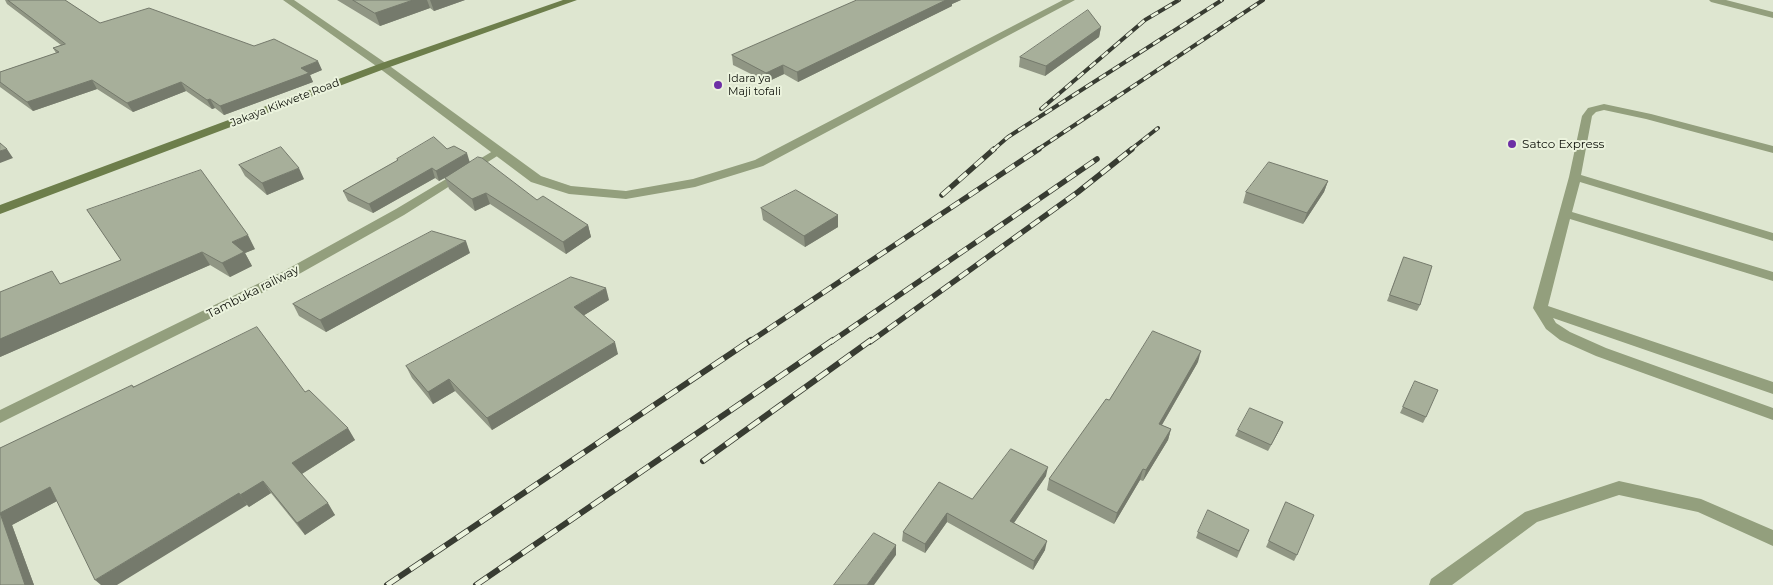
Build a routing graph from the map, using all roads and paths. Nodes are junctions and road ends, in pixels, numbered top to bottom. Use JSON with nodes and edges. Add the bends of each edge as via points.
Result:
{"nodes":[{"id":1,"x":288,"y":0,"type":"edge"},
{"id":2,"x":572,"y":0,"type":"edge"},
{"id":3,"x":1070,"y":0,"type":"edge"},
{"id":4,"x":1714,"y":0,"type":"edge"},
{"id":5,"x":1773,"y":15,"type":"edge"},
{"id":6,"x":383,"y":66,"type":"junction"},
{"id":7,"x":1773,"y":150,"type":"edge"},
{"id":8,"x":498,"y":151,"type":"junction"},
{"id":9,"x":1575,"y":177,"type":"junction"},
{"id":10,"x":0,"y":210,"type":"edge"},
{"id":11,"x":1565,"y":214,"type":"junction"},
{"id":12,"x":1773,"y":237,"type":"edge"},
{"id":13,"x":1773,"y":277,"type":"edge"},
{"id":14,"x":1540,"y":308,"type":"junction"},
{"id":15,"x":1773,"y":388,"type":"edge"},
{"id":16,"x":1773,"y":414,"type":"edge"},
{"id":17,"x":0,"y":417,"type":"edge"},
{"id":18,"x":1773,"y":538,"type":"edge"},
{"id":19,"x":1438,"y":585,"type":"edge"}],
"edges":[{"from":1,"to":6,"type":"street"},
{"from":2,"to":6,"type":"main road","name":"Jakaya Kikwete Road"},
{"from":3,"to":8,"type":"street","via":[[759,163],[695,183],[626,195],[569,190],[536,180]]},
{"from":4,"to":5,"type":"street"},
{"from":6,"to":8,"type":"street"},
{"from":6,"to":10,"type":"main road","name":"Jakaya Kikwete Road"},
{"from":7,"to":9,"type":"lane","via":[[1647,116],[1604,108],[1592,110],[1587,116]]},
{"from":8,"to":17,"type":"lane","name":"Tambuka railway","via":[[400,212],[287,275]]},
{"from":9,"to":11,"type":"lane"},
{"from":9,"to":12,"type":"lane"},
{"from":11,"to":13,"type":"lane"},
{"from":11,"to":14,"type":"lane"},
{"from":14,"to":15,"type":"lane"},
{"from":14,"to":16,"type":"lane","via":[[1551,326],[1565,336]]},
{"from":18,"to":19,"type":"lane","via":[[1701,506],[1620,488],[1531,517]]}]}
